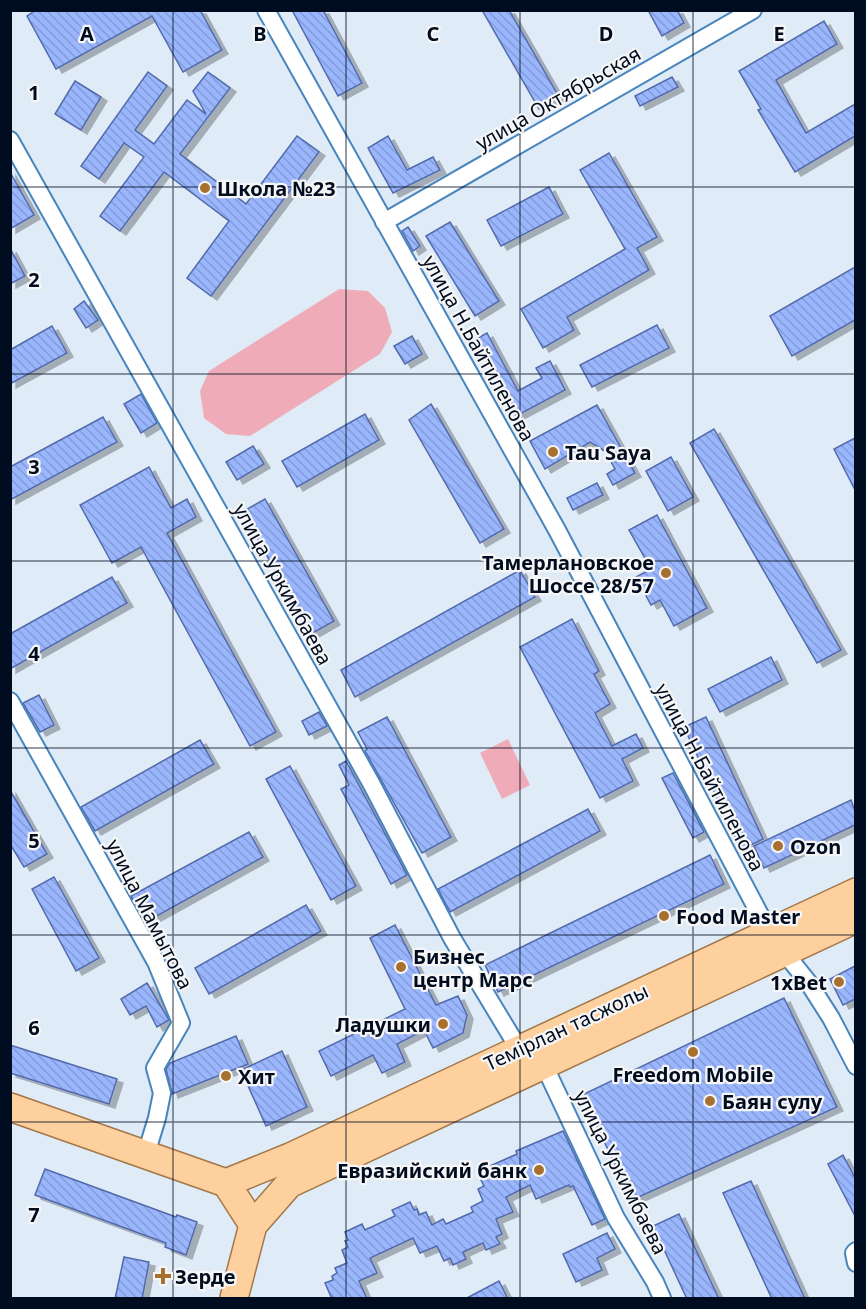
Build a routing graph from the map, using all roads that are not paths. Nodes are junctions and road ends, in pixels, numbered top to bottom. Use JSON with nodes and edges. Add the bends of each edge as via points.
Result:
{"nodes":[{"id":1,"x":266,"y":10,"type":"edge"},
{"id":2,"x":753,"y":10,"type":"edge"},
{"id":3,"x":10,"y":140,"type":"edge"},
{"id":4,"x":384,"y":222,"type":"junction"},
{"id":5,"x":10,"y":701,"type":"edge"},
{"id":6,"x":855,"y":892,"type":"edge"},
{"id":7,"x":855,"y":919,"type":"edge"},
{"id":8,"x":776,"y":942,"type":"junction"},
{"id":9,"x":519,"y":1050,"type":"junction"},
{"id":10,"x":544,"y":1065,"type":"junction"},
{"id":11,"x":855,"y":1066,"type":"edge"},
{"id":12,"x":10,"y":1107,"type":"edge"},
{"id":13,"x":146,"y":1154,"type":"junction"},
{"id":14,"x":283,"y":1173,"type":"junction"},
{"id":15,"x":226,"y":1183,"type":"junction"},
{"id":16,"x":253,"y":1225,"type":"junction"},
{"id":17,"x":855,"y":1251,"type":"edge"},
{"id":18,"x":855,"y":1263,"type":"edge"},
{"id":19,"x":234,"y":1299,"type":"edge"},
{"id":20,"x":662,"y":1299,"type":"edge"}],
"edges":[{"from":1,"to":4,"type":"street","name":"улица Н.Байтиленова"},
{"from":2,"to":4,"type":"street","name":"улица Октябрьская"},
{"from":3,"to":9,"type":"street","name":"улица Уркимбаева","via":[[371,783],[452,938]]},
{"from":4,"to":8,"type":"street","name":"улица Н.Байтиленова","via":[[557,530]]},
{"from":5,"to":13,"type":"street","name":"улица Мамытова","via":[[156,962],[181,1023],[155,1068],[162,1093]]},
{"from":6,"to":8,"type":"main road","name":"Темірлан тасжолы"},
{"from":7,"to":8,"type":"main road","name":"Темірлан тасжолы"},
{"from":8,"to":9,"type":"main road","name":"Темірлан тасжолы"},
{"from":8,"to":10,"type":"main road","name":"Темірлан тасжолы"},
{"from":8,"to":11,"type":"street","name":"улица Н.Байтиленова","via":[[831,1018]]},
{"from":9,"to":14,"type":"main road","name":"Темірлан тасжолы"},
{"from":10,"to":14,"type":"main road","name":"Темірлан тасжолы"},
{"from":10,"to":20,"type":"street","name":"улица Уркимбаева","via":[[616,1218]]},
{"from":12,"to":13,"type":"main road"},
{"from":13,"to":15,"type":"main road"},
{"from":14,"to":15,"type":"main road"},
{"from":14,"to":16,"type":"main road"},
{"from":15,"to":16,"type":"main road"},
{"from":16,"to":19,"type":"main road"},
{"from":17,"to":18,"type":"street"}]}
